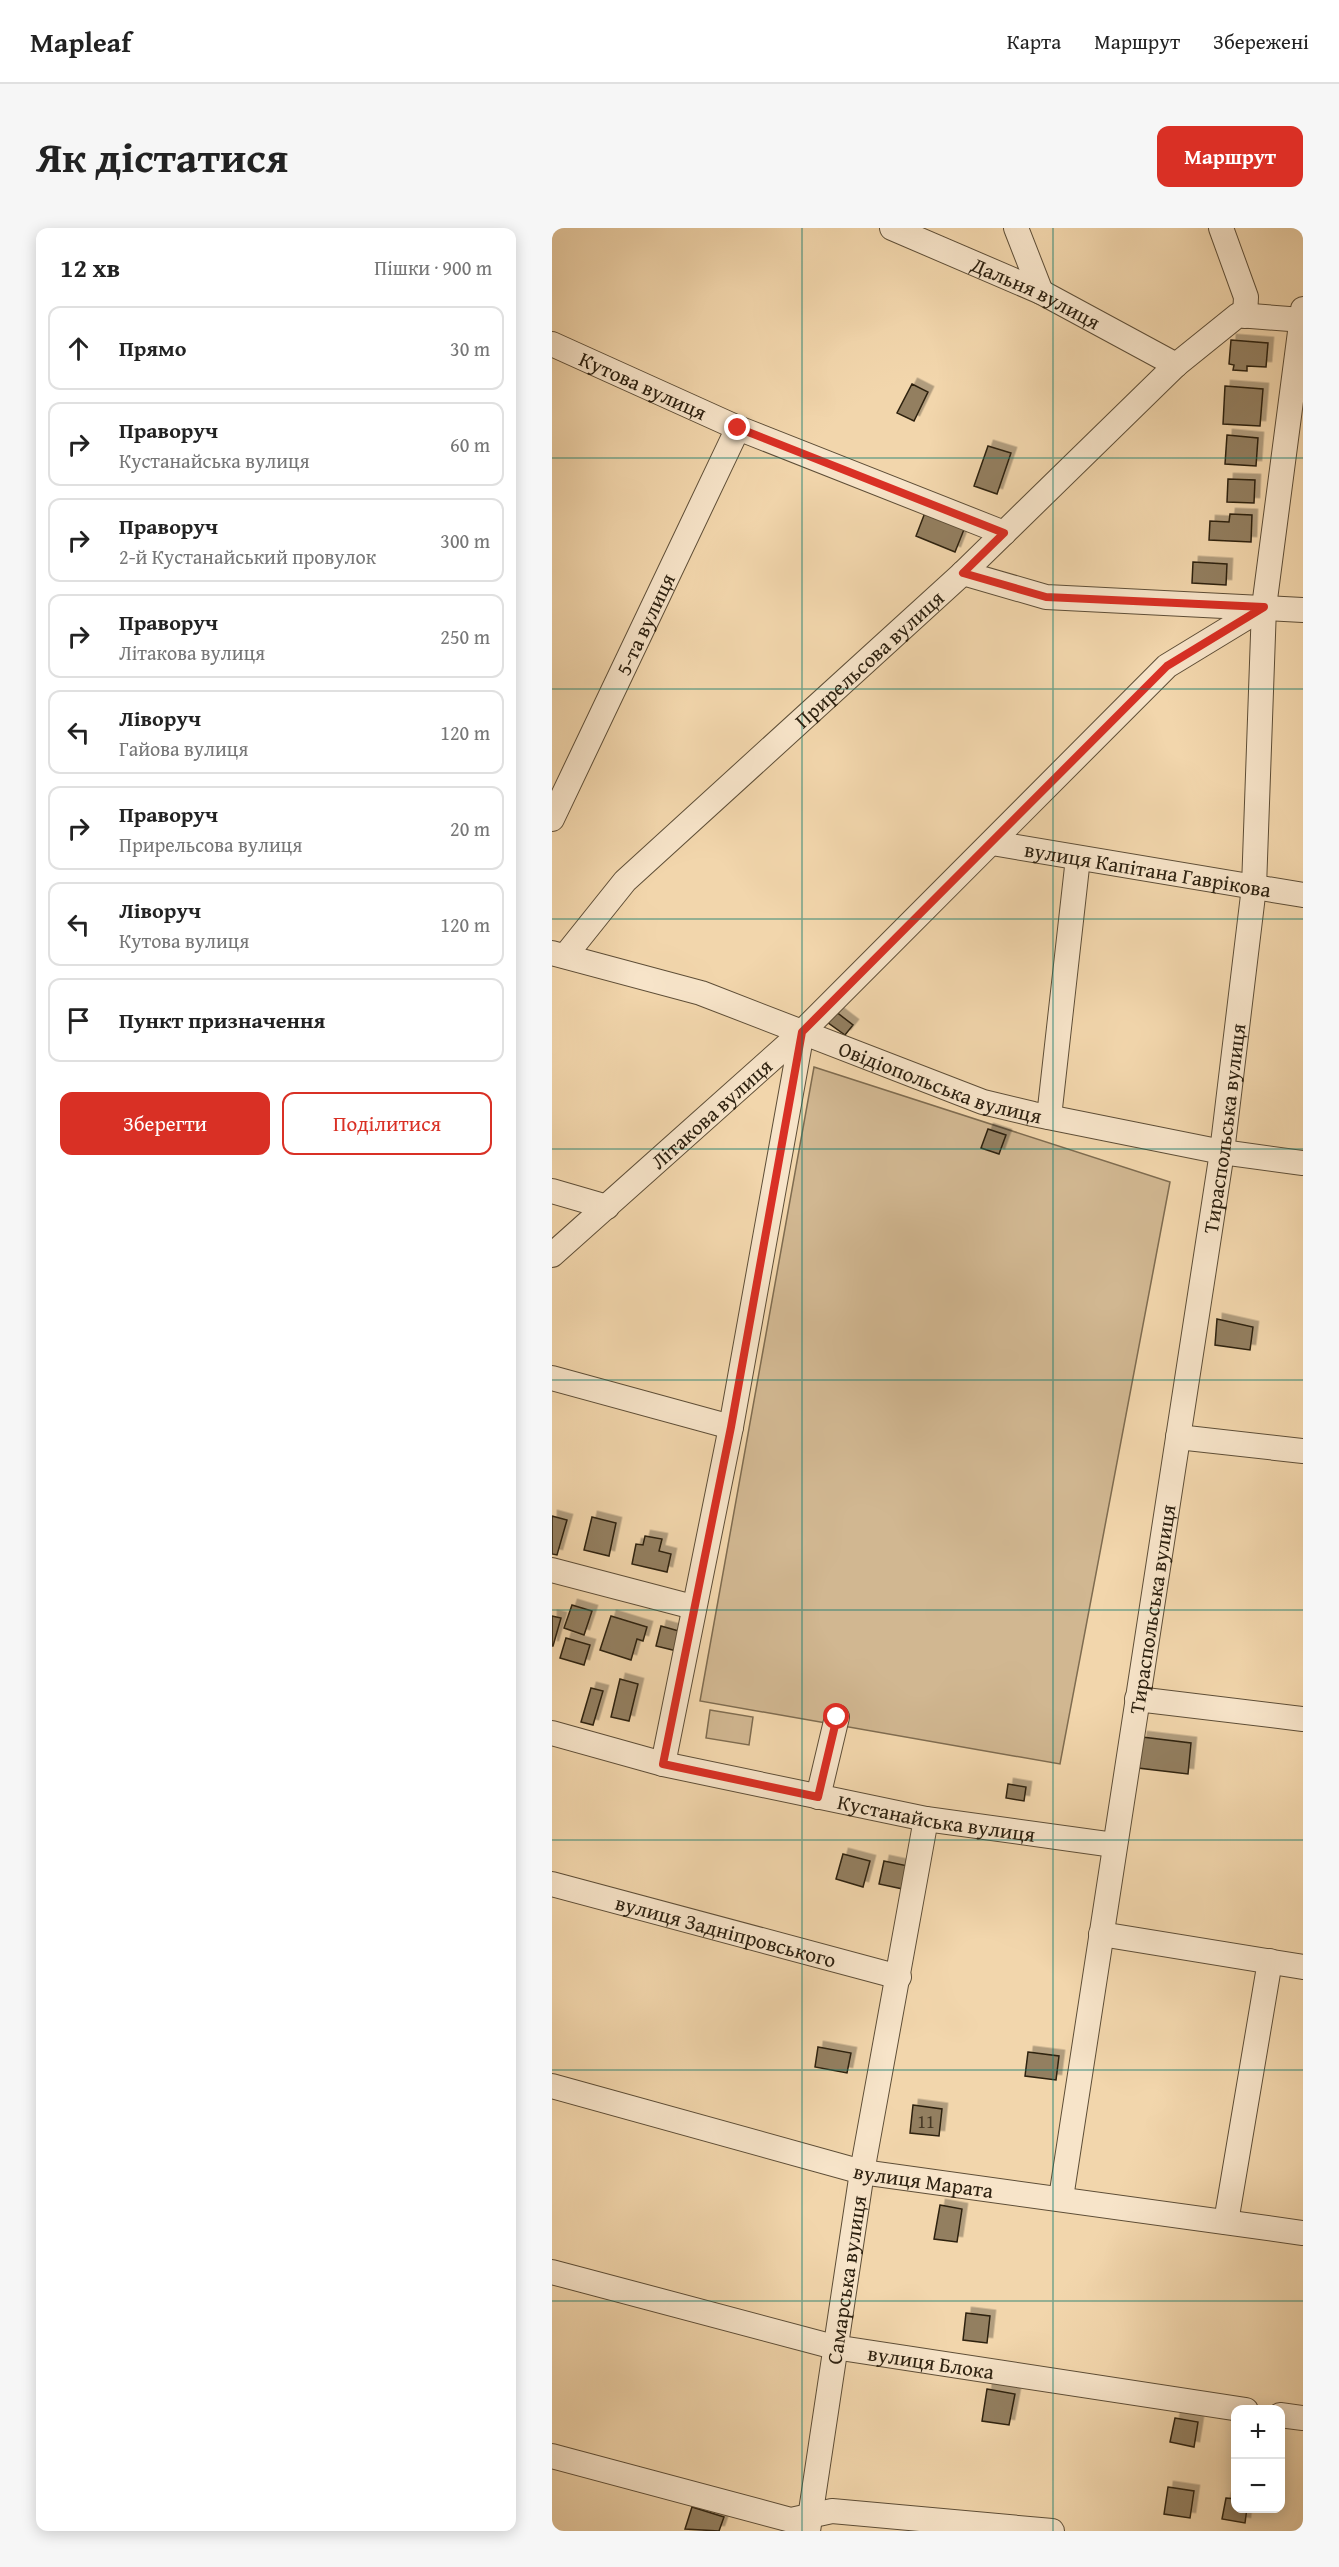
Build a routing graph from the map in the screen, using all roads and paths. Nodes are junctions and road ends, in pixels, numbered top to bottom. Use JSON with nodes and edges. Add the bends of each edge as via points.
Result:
{"nodes":[{"id":1,"x":892,"y":228,"type":"edge"},
{"id":2,"x":1016,"y":228,"type":"edge"},
{"id":3,"x":1221,"y":228,"type":"edge"},
{"id":4,"x":1041,"y":292,"type":"junction"},
{"id":5,"x":1303,"y":309,"type":"edge"},
{"id":6,"x":1245,"y":316,"type":"junction"},
{"id":7,"x":1303,"y":320,"type":"edge"},
{"id":8,"x":552,"y":344,"type":"edge"},
{"id":9,"x":1176,"y":365,"type":"junction"},
{"id":10,"x":738,"y":428,"type":"junction"},
{"id":11,"x":1004,"y":533,"type":"junction"},
{"id":12,"x":963,"y":573,"type":"junction"},
{"id":13,"x":1264,"y":607,"type":"junction"},
{"id":14,"x":1303,"y":610,"type":"edge"},
{"id":15,"x":552,"y":819,"type":"edge"},
{"id":16,"x":992,"y":843,"type":"junction"},
{"id":17,"x":1078,"y":858,"type":"junction"},
{"id":18,"x":1254,"y":887,"type":"junction"},
{"id":19,"x":1303,"y":895,"type":"edge"},
{"id":20,"x":559,"y":954,"type":"edge"},
{"id":21,"x":802,"y":1032,"type":"junction"},
{"id":22,"x":1049,"y":1118,"type":"junction"},
{"id":23,"x":1222,"y":1152,"type":"junction"},
{"id":24,"x":1303,"y":1163,"type":"edge"},
{"id":25,"x":552,"y":1191,"type":"edge"},
{"id":26,"x":607,"y":1207,"type":"junction"},
{"id":27,"x":552,"y":1256,"type":"edge"},
{"id":28,"x":552,"y":1378,"type":"edge"},
{"id":29,"x":731,"y":1427,"type":"junction"},
{"id":30,"x":1178,"y":1437,"type":"junction"},
{"id":31,"x":1303,"y":1451,"type":"edge"},
{"id":32,"x":552,"y":1570,"type":"edge"},
{"id":33,"x":693,"y":1607,"type":"junction"},
{"id":34,"x":1137,"y":1699,"type":"junction"},
{"id":35,"x":837,"y":1717,"type":"dead end"},
{"id":36,"x":1303,"y":1719,"type":"edge"},
{"id":37,"x":552,"y":1733,"type":"edge"},
{"id":38,"x":663,"y":1764,"type":"junction"},
{"id":39,"x":818,"y":1797,"type":"junction"},
{"id":40,"x":926,"y":1819,"type":"junction"},
{"id":41,"x":1114,"y":1845,"type":"junction"},
{"id":42,"x":552,"y":1884,"type":"edge"},
{"id":43,"x":1101,"y":1934,"type":"junction"},
{"id":44,"x":1270,"y":1961,"type":"junction"},
{"id":45,"x":1303,"y":1967,"type":"edge"},
{"id":46,"x":899,"y":1977,"type":"junction"},
{"id":47,"x":552,"y":2086,"type":"edge"},
{"id":48,"x":862,"y":2172,"type":"junction"},
{"id":49,"x":1061,"y":2198,"type":"junction"},
{"id":50,"x":1226,"y":2222,"type":"junction"},
{"id":51,"x":1303,"y":2234,"type":"edge"},
{"id":52,"x":552,"y":2272,"type":"edge"},
{"id":53,"x":834,"y":2347,"type":"junction"},
{"id":54,"x":1231,"y":2407,"type":"edge"},
{"id":55,"x":1285,"y":2416,"type":"edge"},
{"id":56,"x":1303,"y":2418,"type":"edge"},
{"id":57,"x":552,"y":2456,"type":"edge"},
{"id":58,"x":809,"y":2523,"type":"edge"},
{"id":59,"x":1052,"y":2531,"type":"edge"}],
"edges":[{"from":1,"to":4,"type":"street","name":"Дальня вулиця"},
{"from":2,"to":4,"type":"street"},
{"from":3,"to":6,"type":"street","via":[[1246,297]]},
{"from":4,"to":9,"type":"street","name":"Дальня вулиця"},
{"from":5,"to":7,"type":"street","name":"Тираспольська вулиця"},
{"from":6,"to":7,"type":"street"},
{"from":6,"to":9,"type":"street","name":"Прирельсова вулиця","via":[[1238,315]]},
{"from":7,"to":13,"type":"street","name":"Тираспольська вулиця"},
{"from":8,"to":10,"type":"street","name":"Кутова вулиця"},
{"from":9,"to":11,"type":"street","name":"Прирельсова вулиця"},
{"from":10,"to":11,"type":"street","name":"Кутова вулиця"},
{"from":10,"to":15,"type":"street","name":"5-та вулиця"},
{"from":11,"to":12,"type":"street","name":"Прирельсова вулиця"},
{"from":12,"to":13,"type":"street","via":[[1046,597]]},
{"from":12,"to":20,"type":"street","name":"Прирельсова вулиця","via":[[625,881]]},
{"from":13,"to":14,"type":"street"},
{"from":13,"to":16,"type":"street","name":"Літакова вулиця","via":[[1167,666]]},
{"from":13,"to":18,"type":"street","name":"Тираспольська вулиця"},
{"from":16,"to":17,"type":"street","name":"вулиця Капітана Гаврікова"},
{"from":16,"to":21,"type":"street","name":"Літакова вулиця"},
{"from":17,"to":18,"type":"street","name":"вулиця Капітана Гаврікова"},
{"from":17,"to":22,"type":"street"},
{"from":18,"to":19,"type":"street","name":"вулиця Капітана Гаврікова"},
{"from":18,"to":23,"type":"street","name":"Тираспольська вулиця"},
{"from":20,"to":21,"type":"street","name":"Овідіопольська вулиця","via":[[701,993]]},
{"from":21,"to":22,"type":"street","name":"Овідіопольська вулиця","via":[[983,1102]]},
{"from":21,"to":26,"type":"street","name":"Літакова вулиця"},
{"from":21,"to":29,"type":"street"},
{"from":22,"to":23,"type":"street","name":"Овідіопольська вулиця"},
{"from":23,"to":24,"type":"street","name":"Овідіопольська вулиця"},
{"from":23,"to":30,"type":"street","name":"Тираспольська вулиця"},
{"from":25,"to":26,"type":"street"},
{"from":26,"to":27,"type":"street","name":"Літакова вулиця"},
{"from":28,"to":29,"type":"street"},
{"from":29,"to":33,"type":"street"},
{"from":30,"to":31,"type":"street"},
{"from":30,"to":34,"type":"street","name":"Тираспольська вулиця"},
{"from":32,"to":33,"type":"street"},
{"from":33,"to":38,"type":"street"},
{"from":34,"to":36,"type":"street"},
{"from":34,"to":41,"type":"street","name":"Тираспольська вулиця"},
{"from":35,"to":39,"type":"street"},
{"from":37,"to":38,"type":"street","name":"Кустанайська вулиця"},
{"from":38,"to":39,"type":"street","name":"Кустанайська вулиця"},
{"from":39,"to":40,"type":"street","name":"Кустанайська вулиця"},
{"from":40,"to":41,"type":"street","name":"Кустанайська вулиця"},
{"from":40,"to":46,"type":"street","name":"Самарська вулиця"},
{"from":41,"to":43,"type":"street","name":"Тираспольська вулиця"},
{"from":42,"to":46,"type":"street","name":"вулиця Задніпровського"},
{"from":43,"to":44,"type":"street"},
{"from":43,"to":49,"type":"street","name":"Тираспольська вулиця"},
{"from":44,"to":45,"type":"street"},
{"from":44,"to":50,"type":"street"},
{"from":46,"to":48,"type":"street","name":"Самарська вулиця"},
{"from":47,"to":48,"type":"street","name":"вулиця Марата"},
{"from":48,"to":49,"type":"street","name":"вулиця Марата"},
{"from":48,"to":53,"type":"street","name":"Самарська вулиця"},
{"from":49,"to":50,"type":"street","name":"вулиця Марата"},
{"from":50,"to":51,"type":"street","name":"вулиця Марата"},
{"from":52,"to":53,"type":"street","name":"вулиця Блока"},
{"from":53,"to":54,"type":"street","name":"вулиця Блока"},
{"from":53,"to":58,"type":"street","name":"Самарська вулиця"},
{"from":55,"to":56,"type":"street"},
{"from":57,"to":58,"type":"street"},
{"from":58,"to":59,"type":"street","via":[[832,2511]]}]}
